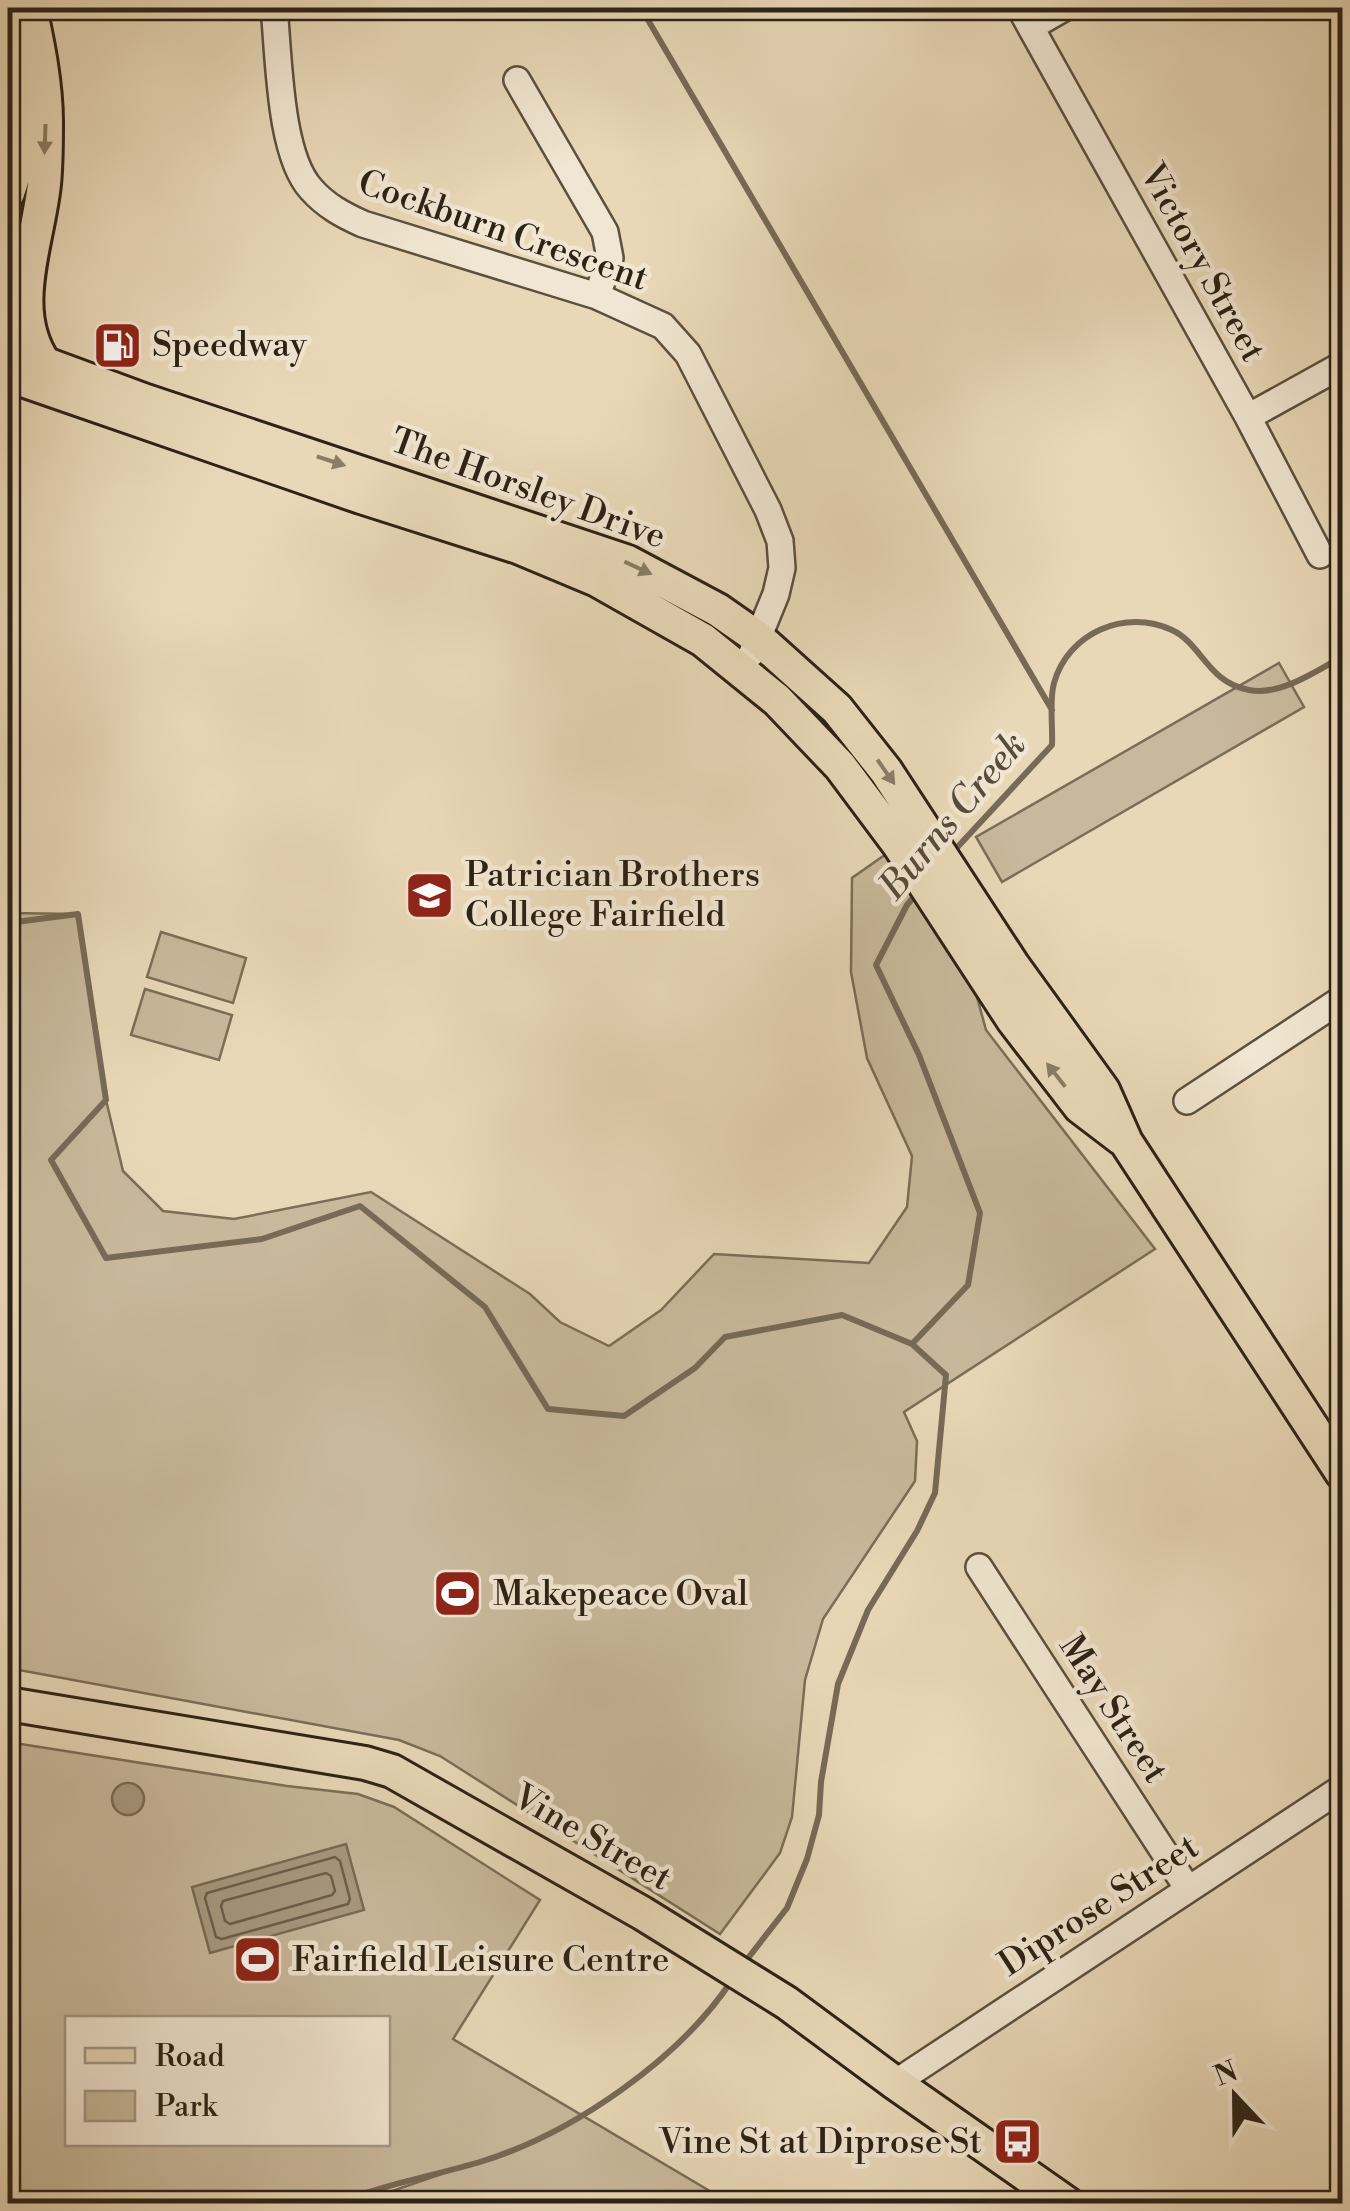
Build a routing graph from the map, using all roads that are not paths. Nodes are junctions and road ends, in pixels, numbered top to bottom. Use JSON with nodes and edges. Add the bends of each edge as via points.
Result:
{"nodes":[{"id":1,"x":30,"y":8,"type":"edge"},
{"id":2,"x":274,"y":8,"type":"edge"},
{"id":3,"x":1064,"y":8,"type":"edge"},
{"id":4,"x":1026,"y":17,"type":"edge"},
{"id":5,"x":8,"y":20,"type":"edge"},
{"id":6,"x":517,"y":80,"type":"dead end"},
{"id":7,"x":8,"y":193,"type":"edge"},
{"id":8,"x":597,"y":296,"type":"junction"},
{"id":9,"x":8,"y":350,"type":"edge"},
{"id":10,"x":45,"y":364,"type":"junction"},
{"id":11,"x":1342,"y":365,"type":"edge"},
{"id":12,"x":8,"y":374,"type":"edge"},
{"id":13,"x":1248,"y":417,"type":"junction"},
{"id":14,"x":1320,"y":555,"type":"dead end"},
{"id":15,"x":758,"y":638,"type":"junction"},
{"id":16,"x":745,"y":672,"type":"junction"},
{"id":17,"x":912,"y":837,"type":"junction"},
{"id":18,"x":1342,"y":1000,"type":"edge"},
{"id":19,"x":1187,"y":1101,"type":"dead end"},
{"id":20,"x":1342,"y":1473,"type":"edge"},
{"id":21,"x":979,"y":1567,"type":"dead end"},
{"id":22,"x":8,"y":1704,"type":"edge"},
{"id":23,"x":1342,"y":1788,"type":"edge"},
{"id":24,"x":1188,"y":1889,"type":"junction"},
{"id":25,"x":894,"y":2083,"type":"junction"},
{"id":26,"x":1068,"y":2204,"type":"edge"}],
"edges":[{"from":1,"to":10,"type":"main road","one_way":true,"via":[[46,118],[27,326]]},
{"from":2,"to":8,"type":"street","name":"Cockburn Crescent","via":[[293,156],[308,186],[332,209]]},
{"from":3,"to":4,"type":"street"},
{"from":4,"to":13,"type":"street","name":"Victory Street"},
{"from":5,"to":7,"type":"main road","via":[[21,116]]},
{"from":6,"to":8,"type":"street","via":[[605,232],[610,258]]},
{"from":8,"to":15,"type":"street","name":"Cockburn Crescent","via":[[663,326],[688,354],[768,510],[782,568]]},
{"from":9,"to":10,"type":"main road","name":"The Horsley Drive"},
{"from":10,"to":15,"type":"main road","name":"The Horsley Drive","one_way":true,"via":[[628,562]]},
{"from":11,"to":13,"type":"street"},
{"from":12,"to":16,"type":"main road","name":"The Horsley Drive","via":[[518,546],[657,612]]},
{"from":13,"to":14,"type":"street","name":"Victory Street"},
{"from":15,"to":16,"type":"street","name":"Cockburn Crescent"},
{"from":15,"to":17,"type":"main road","name":"The Horsley Drive","one_way":true,"via":[[837,709],[878,760]]},
{"from":16,"to":17,"type":"main road","name":"The Horsley Drive"},
{"from":17,"to":20,"type":"main road","name":"The Horsley Drive","via":[[975,936],[1013,1020],[1080,1107],[1126,1142]]},
{"from":18,"to":19,"type":"street"},
{"from":21,"to":24,"type":"street","name":"May Street"},
{"from":22,"to":25,"type":"main road","name":"Vine Street","via":[[392,1771],[689,1941]]},
{"from":23,"to":24,"type":"street","name":"Diprose Street"},
{"from":24,"to":25,"type":"street","name":"Diprose Street"},
{"from":25,"to":26,"type":"main road","name":"Vine Street"}]}
